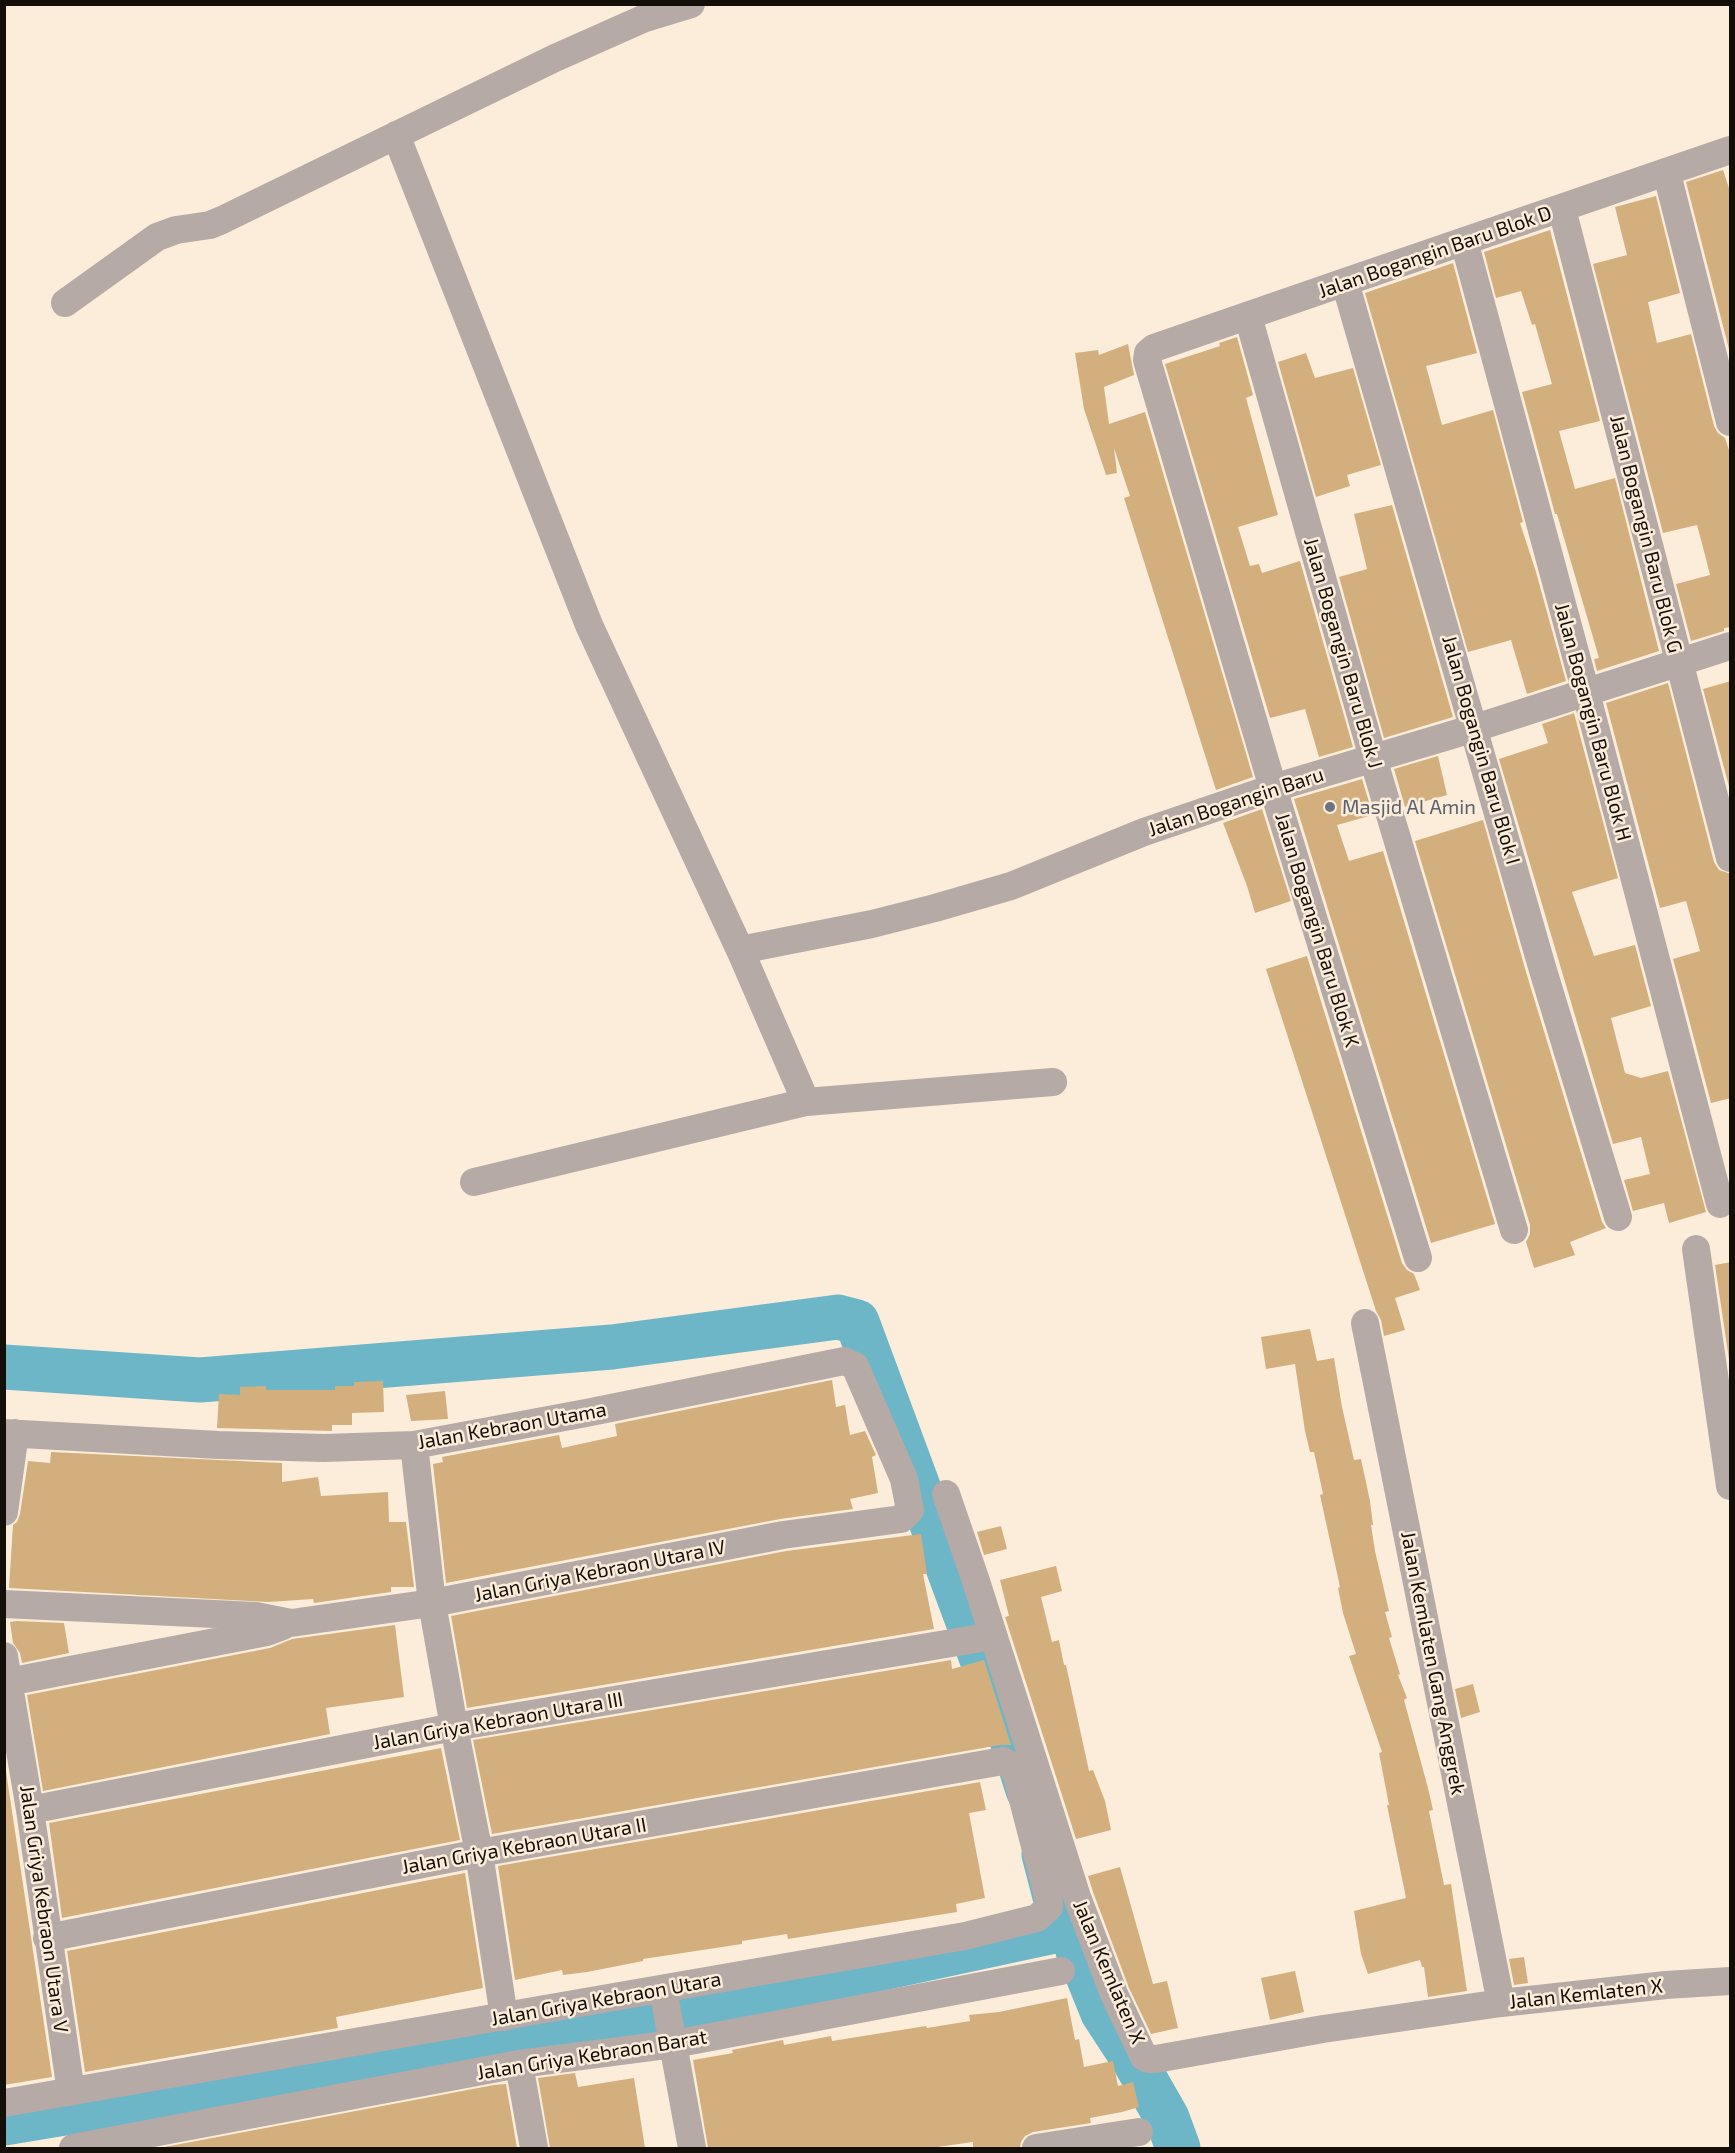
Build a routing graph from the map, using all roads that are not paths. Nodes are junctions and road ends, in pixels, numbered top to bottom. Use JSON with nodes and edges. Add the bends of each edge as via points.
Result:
{"nodes":[{"id":1,"x":691,"y":4,"type":"edge"},
{"id":2,"x":381,"y":142,"type":"junction"},
{"id":3,"x":1731,"y":150,"type":"edge"},
{"id":4,"x":1667,"y":174,"type":"junction"},
{"id":5,"x":1562,"y":209,"type":"junction"},
{"id":6,"x":1464,"y":241,"type":"junction"},
{"id":7,"x":1345,"y":282,"type":"junction"},
{"id":8,"x":65,"y":303,"type":"dead end"},
{"id":9,"x":1248,"y":316,"type":"junction"},
{"id":10,"x":1147,"y":360,"type":"joint"},
{"id":11,"x":1731,"y":422,"type":"edge"},
{"id":12,"x":1731,"y":646,"type":"edge"},
{"id":13,"x":1679,"y":662,"type":"junction"},
{"id":14,"x":1586,"y":693,"type":"junction"},
{"id":15,"x":1475,"y":728,"type":"junction"},
{"id":16,"x":1373,"y":758,"type":"junction"},
{"id":17,"x":1273,"y":788,"type":"junction"},
{"id":18,"x":1731,"y":858,"type":"edge"},
{"id":19,"x":740,"y":950,"type":"junction"},
{"id":20,"x":1053,"y":1082,"type":"dead end"},
{"id":21,"x":806,"y":1102,"type":"junction"},
{"id":22,"x":474,"y":1182,"type":"dead end"},
{"id":23,"x":1720,"y":1204,"type":"dead end"},
{"id":24,"x":1618,"y":1217,"type":"dead end"},
{"id":25,"x":1514,"y":1230,"type":"dead end"},
{"id":26,"x":1696,"y":1249,"type":"dead end"},
{"id":27,"x":1418,"y":1258,"type":"dead end"},
{"id":28,"x":1365,"y":1323,"type":"dead end"},
{"id":29,"x":10,"y":1433,"type":"edge"},
{"id":30,"x":414,"y":1445,"type":"junction"},
{"id":31,"x":1731,"y":1486,"type":"edge"},
{"id":32,"x":946,"y":1494,"type":"dead end"},
{"id":33,"x":4,"y":1512,"type":"edge"},
{"id":34,"x":908,"y":1514,"type":"joint"},
{"id":35,"x":432,"y":1603,"type":"junction"},
{"id":36,"x":4,"y":1604,"type":"edge"},
{"id":37,"x":291,"y":1623,"type":"junction"},
{"id":38,"x":981,"y":1638,"type":"junction"},
{"id":39,"x":6,"y":1669,"type":"edge"},
{"id":40,"x":454,"y":1727,"type":"junction"},
{"id":41,"x":1003,"y":1761,"type":"joint"},
{"id":42,"x":30,"y":1810,"type":"junction"},
{"id":43,"x":479,"y":1853,"type":"junction"},
{"id":44,"x":47,"y":1938,"type":"junction"},
{"id":45,"x":1061,"y":1971,"type":"dead end"},
{"id":46,"x":1731,"y":1981,"type":"edge"},
{"id":47,"x":663,"y":1994,"type":"junction"},
{"id":48,"x":1501,"y":2003,"type":"junction"},
{"id":49,"x":504,"y":2017,"type":"junction"},
{"id":50,"x":672,"y":2037,"type":"junction"},
{"id":51,"x":519,"y":2064,"type":"junction"},
{"id":52,"x":71,"y":2092,"type":"junction"},
{"id":53,"x":4,"y":2103,"type":"edge"},
{"id":54,"x":1139,"y":2132,"type":"dead end"},
{"id":55,"x":124,"y":2143,"type":"edge"},
{"id":56,"x":73,"y":2148,"type":"edge"},
{"id":57,"x":534,"y":2148,"type":"edge"},
{"id":58,"x":692,"y":2148,"type":"edge"},
{"id":59,"x":1036,"y":2148,"type":"edge"}],
"edges":[{"from":1,"to":2,"type":"street","via":[[645,18],[555,58]]},
{"from":2,"to":8,"type":"street","via":[[222,220],[157,237]]},
{"from":2,"to":19,"type":"street","via":[[589,625]]},
{"from":3,"to":4,"type":"street","name":"Jalan Bogangin Baru Blok D"},
{"from":4,"to":5,"type":"street","name":"Jalan Bogangin Baru Blok D"},
{"from":4,"to":11,"type":"street"},
{"from":5,"to":6,"type":"street","name":"Jalan Bogangin Baru Blok D"},
{"from":5,"to":13,"type":"street","name":"Jalan Bogangin Baru Blok G"},
{"from":6,"to":7,"type":"street","name":"Jalan Bogangin Baru Blok D"},
{"from":6,"to":14,"type":"street","name":"Jalan Bogangin Baru Blok H"},
{"from":7,"to":9,"type":"street","name":"Jalan Bogangin Baru Blok D"},
{"from":7,"to":15,"type":"street","name":"Jalan Bogangin Baru Blok I"},
{"from":9,"to":10,"type":"street","name":"Jalan Bogangin Baru Blok D","via":[[1154,348]]},
{"from":9,"to":16,"type":"street","name":"Jalan Bogangin Baru Blok J"},
{"from":10,"to":17,"type":"street","name":"Jalan Bogangin Baru Blok K"},
{"from":12,"to":13,"type":"street","name":"Jalan Bogangin Baru"},
{"from":13,"to":14,"type":"street","name":"Jalan Bogangin Baru"},
{"from":13,"to":18,"type":"street","name":"Jalan Bogangin Baru Blok G"},
{"from":14,"to":15,"type":"street","name":"Jalan Bogangin Baru"},
{"from":14,"to":23,"type":"street","name":"Jalan Bogangin Baru Blok H"},
{"from":15,"to":16,"type":"street","name":"Jalan Bogangin Baru"},
{"from":15,"to":24,"type":"street","name":"Jalan Bogangin Baru Blok I"},
{"from":16,"to":17,"type":"street","name":"Jalan Bogangin Baru"},
{"from":16,"to":25,"type":"street","name":"Jalan Bogangin Baru Blok J"},
{"from":17,"to":19,"type":"street","name":"Jalan Bogangin Baru","via":[[1144,832],[1011,886],[872,924]]},
{"from":17,"to":27,"type":"street","name":"Jalan Bogangin Baru Blok K"},
{"from":19,"to":21,"type":"street"},
{"from":20,"to":21,"type":"street"},
{"from":21,"to":22,"type":"street"},
{"from":26,"to":31,"type":"street"},
{"from":28,"to":48,"type":"street","name":"Jalan Kemlaten Gang Anggrek"},
{"from":29,"to":30,"type":"street","name":"Jalan Kebraon Utama","via":[[218,1445]]},
{"from":29,"to":33,"type":"street"},
{"from":30,"to":34,"type":"street","name":"Jalan Kebraon Utama","via":[[844,1361],[855,1365],[904,1479]]},
{"from":30,"to":35,"type":"street"},
{"from":32,"to":38,"type":"street","name":"Jalan Kemlaten X"},
{"from":34,"to":35,"type":"street","name":"Jalan Griya Kebraon Utara IV","via":[[901,1519],[783,1535]]},
{"from":35,"to":37,"type":"street","name":"Jalan Griya Kebraon Utara IV"},
{"from":35,"to":40,"type":"street"},
{"from":36,"to":37,"type":"street","name":"Jalan Griya Kebraon Utara IV","via":[[256,1616]]},
{"from":37,"to":39,"type":"street","name":"Jalan Griya Kebraon Utara IV","via":[[267,1632]]},
{"from":38,"to":40,"type":"street","name":"Jalan Griya Kebraon Utara III"},
{"from":38,"to":48,"type":"street","name":"Jalan Kemlaten X","via":[[1114,1994],[1144,2057],[1156,2059]]},
{"from":39,"to":42,"type":"street","name":"Jalan Griya Kebraon Utara V"},
{"from":40,"to":42,"type":"street","name":"Jalan Griya Kebraon Utara III"},
{"from":40,"to":43,"type":"street"},
{"from":41,"to":43,"type":"street","name":"Jalan Griya Kebraon Utara II"},
{"from":41,"to":47,"type":"street","name":"Jalan Griya Kebraon Utara","via":[[1016,1773],[1048,1896],[1049,1907],[1037,1918],[965,1936]]},
{"from":42,"to":44,"type":"street","name":"Jalan Griya Kebraon Utara V"},
{"from":43,"to":44,"type":"street","name":"Jalan Griya Kebraon Utara II"},
{"from":43,"to":49,"type":"street"},
{"from":44,"to":52,"type":"street","name":"Jalan Griya Kebraon Utara V"},
{"from":45,"to":50,"type":"street","name":"Jalan Griya Kebraon Barat"},
{"from":46,"to":48,"type":"street","name":"Jalan Kemlaten X"},
{"from":47,"to":49,"type":"street","name":"Jalan Griya Kebraon Utara"},
{"from":47,"to":50,"type":"street"},
{"from":49,"to":52,"type":"street","name":"Jalan Griya Kebraon Utara"},
{"from":50,"to":51,"type":"street","name":"Jalan Griya Kebraon Barat"},
{"from":50,"to":58,"type":"street"},
{"from":51,"to":55,"type":"street","name":"Jalan Griya Kebraon Barat"},
{"from":51,"to":57,"type":"street"},
{"from":52,"to":53,"type":"street","name":"Jalan Griya Kebraon Utara"},
{"from":54,"to":59,"type":"street"},
{"from":55,"to":56,"type":"street","name":"Jalan Griya Kebraon Barat"}]}
